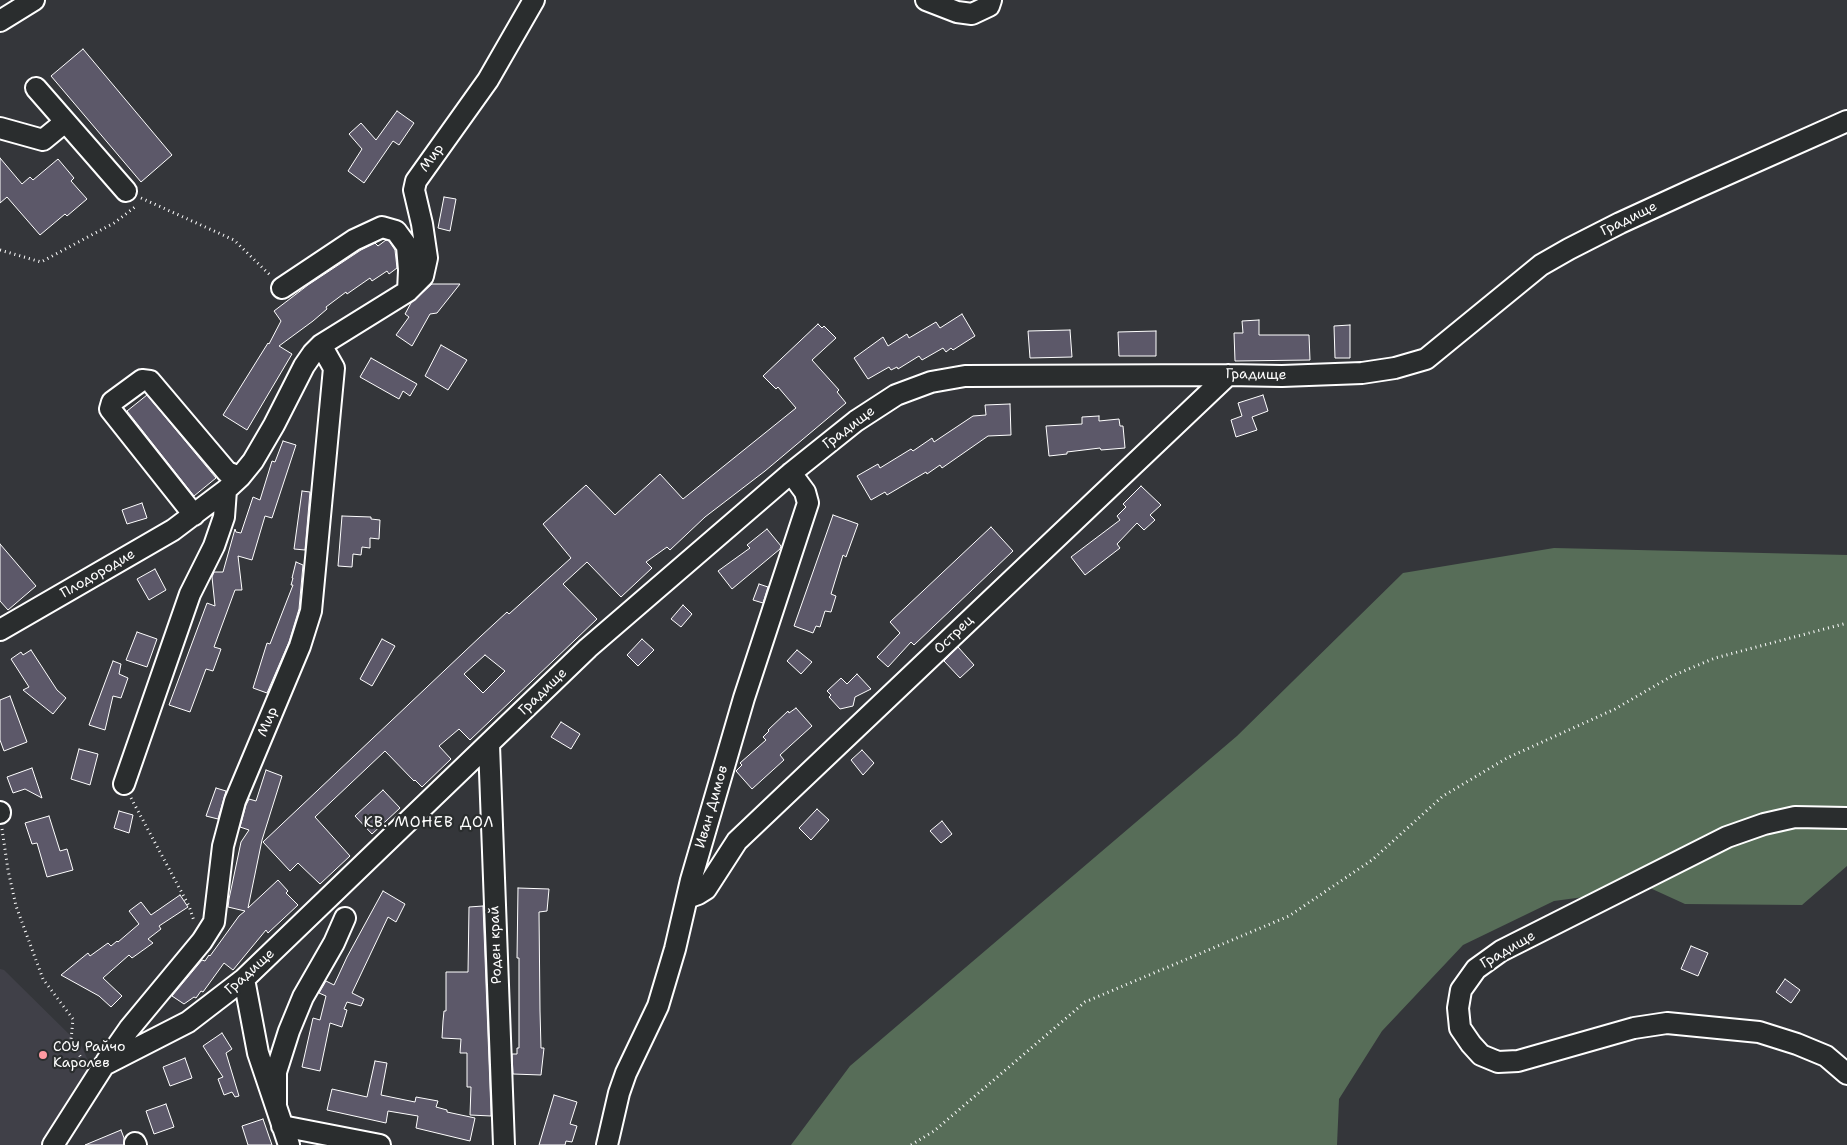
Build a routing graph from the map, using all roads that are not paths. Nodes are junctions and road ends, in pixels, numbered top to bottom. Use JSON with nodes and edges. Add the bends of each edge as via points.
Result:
{"nodes":[{"id":1,"x":34,"y":0,"type":"edge"},
{"id":2,"x":534,"y":0,"type":"edge"},
{"id":3,"x":926,"y":0,"type":"edge"},
{"id":4,"x":991,"y":0,"type":"edge"},
{"id":5,"x":0,"y":22,"type":"edge"},
{"id":6,"x":36,"y":88,"type":"dead end"},
{"id":7,"x":1847,"y":121,"type":"edge"},
{"id":8,"x":65,"y":122,"type":"junction"},
{"id":9,"x":0,"y":128,"type":"edge"},
{"id":10,"x":126,"y":192,"type":"dead end"},
{"id":11,"x":282,"y":288,"type":"road end"},
{"id":12,"x":408,"y":291,"type":"junction"},
{"id":13,"x":321,"y":345,"type":"junction"},
{"id":14,"x":1228,"y":375,"type":"junction"},
{"id":15,"x":791,"y":473,"type":"junction"},
{"id":16,"x":233,"y":484,"type":"junction"},
{"id":17,"x":194,"y":515,"type":"junction"},
{"id":18,"x":0,"y":630,"type":"edge"},
{"id":19,"x":489,"y":745,"type":"junction"},
{"id":20,"x":124,"y":784,"type":"road end"},
{"id":21,"x":1847,"y":818,"type":"edge"},
{"id":22,"x":687,"y":898,"type":"junction"},
{"id":23,"x":345,"y":918,"type":"dead end"},
{"id":24,"x":244,"y":979,"type":"junction"},
{"id":25,"x":104,"y":1065,"type":"junction"},
{"id":26,"x":1847,"y":1074,"type":"edge"},
{"id":27,"x":276,"y":1106,"type":"junction"},
{"id":28,"x":286,"y":1136,"type":"edge"},
{"id":29,"x":54,"y":1145,"type":"edge"},
{"id":30,"x":380,"y":1145,"type":"edge"},
{"id":31,"x":504,"y":1145,"type":"edge"},
{"id":32,"x":606,"y":1145,"type":"edge"}],
"edges":[{"from":1,"to":5,"type":"street"},
{"from":2,"to":12,"type":"street","name":"Мир","via":[[488,80],[416,181],[414,190],[427,258],[422,276]]},
{"from":3,"to":4,"type":"street","via":[[972,14],[989,6]]},
{"from":6,"to":8,"type":"street"},
{"from":7,"to":14,"type":"street","name":"Градище","via":[[1620,223],[1562,253],[1541,265],[1426,359],[1362,373]]},
{"from":8,"to":9,"type":"street","via":[[43,140]]},
{"from":8,"to":10,"type":"street"},
{"from":11,"to":12,"type":"street","via":[[354,240],[382,227],[396,230],[407,246]]},
{"from":12,"to":13,"type":"street","name":"Мир"},
{"from":13,"to":16,"type":"street","name":"Мир","via":[[304,366],[252,461]]},
{"from":13,"to":25,"type":"street","name":"Мир","via":[[334,368],[311,611],[300,646],[235,801],[223,846],[214,922]]},
{"from":14,"to":15,"type":"street","name":"Градище","via":[[964,376],[931,382],[896,395],[856,421]]},
{"from":14,"to":22,"type":"street","name":"Острец","via":[[737,841],[706,888]]},
{"from":15,"to":19,"type":"street","name":"Градище","via":[[588,648]]},
{"from":15,"to":22,"type":"street","name":"Иван Димов","via":[[805,492],[808,503],[744,698]]},
{"from":16,"to":17,"type":"street","name":"Мир"},
{"from":16,"to":17,"type":"street","via":[[227,472],[150,381],[142,380],[112,402],[110,409]]},
{"from":16,"to":20,"type":"street","via":[[214,546],[190,594]]},
{"from":17,"to":18,"type":"street","name":"Плодородие","via":[[174,530]]},
{"from":19,"to":24,"type":"street","name":"Градище"},
{"from":19,"to":31,"type":"street","name":"Роден край"},
{"from":21,"to":26,"type":"street","name":"Градище","via":[[1795,817],[1728,837],[1501,951],[1476,969],[1462,990],[1458,1008],[1460,1028],[1471,1044],[1482,1055],[1498,1062],[1518,1061],[1634,1028],[1667,1023],[1759,1032],[1826,1056]]},
{"from":22,"to":32,"type":"street","name":"Иван Димов","via":[[658,1006],[626,1073]]},
{"from":23,"to":27,"type":"street","via":[[303,997],[289,1031],[276,1072]]},
{"from":24,"to":25,"type":"street","name":"Градище","via":[[188,1022]]},
{"from":24,"to":27,"type":"street","via":[[258,1053]]},
{"from":25,"to":29,"type":"street"},
{"from":27,"to":28,"type":"street"},
{"from":28,"to":30,"type":"street"}]}
